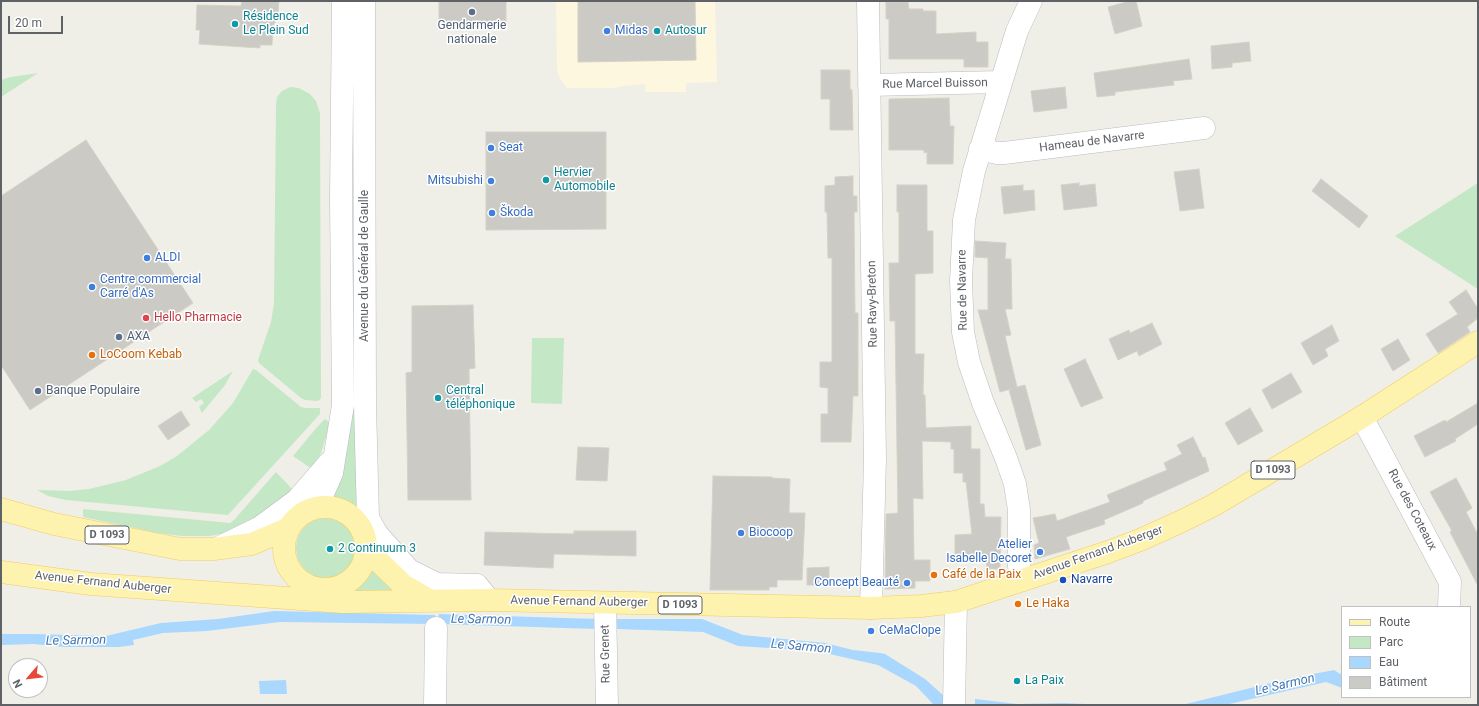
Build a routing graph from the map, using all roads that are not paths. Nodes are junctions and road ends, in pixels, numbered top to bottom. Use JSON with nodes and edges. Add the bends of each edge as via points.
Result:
{"nodes":[{"id":1,"x":343,"y":1,"type":"edge"},
{"id":2,"x":364,"y":1,"type":"edge"},
{"id":3,"x":868,"y":1,"type":"edge"},
{"id":4,"x":1031,"y":1,"type":"edge"},
{"id":5,"x":1000,"y":82,"type":"junction"},
{"id":6,"x":869,"y":85,"type":"junction"},
{"id":7,"x":1204,"y":128,"type":"dead end"},
{"id":8,"x":980,"y":149,"type":"junction"},
{"id":9,"x":1478,"y":342,"type":"edge"},
{"id":10,"x":1478,"y":357,"type":"edge"},
{"id":11,"x":1362,"y":417,"type":"junction"},
{"id":12,"x":336,"y":455,"type":"junction"},
{"id":13,"x":317,"y":507,"type":"junction"},
{"id":14,"x":1,"y":509,"type":"edge"},
{"id":15,"x":365,"y":523,"type":"junction"},
{"id":16,"x":289,"y":528,"type":"junction"},
{"id":17,"x":214,"y":549,"type":"junction"},
{"id":18,"x":366,"y":550,"type":"junction"},
{"id":19,"x":1,"y":572,"type":"edge"},
{"id":20,"x":1022,"y":580,"type":"junction"},
{"id":21,"x":327,"y":592,"type":"junction"},
{"id":22,"x":205,"y":593,"type":"junction"},
{"id":23,"x":430,"y":600,"type":"junction"},
{"id":24,"x":489,"y":600,"type":"junction"},
{"id":25,"x":956,"y":602,"type":"junction"},
{"id":26,"x":1450,"y":606,"type":"edge"},
{"id":27,"x":871,"y":608,"type":"junction"},
{"id":28,"x":605,"y":616,"type":"junction"},
{"id":29,"x":436,"y":628,"type":"dead end"},
{"id":30,"x":435,"y":705,"type":"edge"},
{"id":31,"x":607,"y":705,"type":"edge"},
{"id":32,"x":954,"y":705,"type":"edge"}],
"edges":[{"from":1,"to":12,"type":"street","name":"Avenue du Général de Gaulle","via":[[343,405]]},
{"from":2,"to":15,"type":"street","name":"Avenue du Général de Gaulle"},
{"from":3,"to":6,"type":"street","name":"Rue Ravy-Breton"},
{"from":4,"to":5,"type":"street","name":"Rue de Navarre","via":[[1017,30]]},
{"from":5,"to":6,"type":"street","name":"Rue Marcel Buisson"},
{"from":5,"to":8,"type":"street","name":"Rue de Navarre"},
{"from":6,"to":27,"type":"street","name":"Rue Ravy-Breton","via":[[875,459]]},
{"from":7,"to":8,"type":"street","name":"Hameau de Navarre","via":[[1004,153]]},
{"from":8,"to":20,"type":"street","name":"Rue de Navarre","via":[[969,194],[963,236],[960,282],[963,332],[972,373],[1015,484],[1019,510],[1019,566]]},
{"from":9,"to":11,"type":"main road","name":"Avenue Fernand Auberger","number":"D 1093"},
{"from":10,"to":11,"type":"main road","name":"Avenue Fernand Auberger","number":"D 1093"},
{"from":11,"to":20,"type":"main road","name":"Avenue Fernand Auberger","number":"D 1093","via":[[1220,502],[1182,521],[1118,548]]},
{"from":11,"to":26,"type":"street","name":"Rue des Coteaux","via":[[1450,582]]},
{"from":12,"to":13,"type":"street","name":"Avenue du Général de Gaulle","via":[[332,473]]},
{"from":12,"to":17,"type":"street","via":[[298,500],[259,528]]},
{"from":13,"to":15,"type":"main road","via":[[331,507],[343,511]]},
{"from":13,"to":16,"type":"main road","via":[[306,511]]},
{"from":14,"to":17,"type":"main road","number":"D 1093","via":[[54,524],[180,549]]},
{"from":15,"to":18,"type":"main road"},
{"from":15,"to":24,"type":"street","via":[[410,570],[437,584],[477,585]]},
{"from":16,"to":17,"type":"main road","number":"D 1093","via":[[252,544]]},
{"from":16,"to":21,"type":"main road","via":[[285,541],[285,556],[290,569],[300,580]]},
{"from":18,"to":21,"type":"main road","via":[[364,561],[350,581]]},
{"from":18,"to":23,"type":"main road","name":"Avenue Fernand Auberger","number":"D 1093","via":[[403,585]]},
{"from":19,"to":22,"type":"main road","name":"Avenue Fernand Auberger","number":"D 1093","via":[[91,584]]},
{"from":20,"to":25,"type":"main road","number":"D 1093"},
{"from":21,"to":22,"type":"main road","name":"Avenue Fernand Auberger","number":"D 1093"},
{"from":21,"to":22,"type":"main road","name":"Avenue Fernand Auberger","number":"D 1093"},
{"from":21,"to":23,"type":"main road","name":"Avenue Fernand Auberger","number":"D 1093"},
{"from":23,"to":24,"type":"main road","name":"Avenue Fernand Auberger","number":"D 1093"},
{"from":24,"to":28,"type":"main road","name":"Avenue Fernand Auberger","number":"D 1093"},
{"from":25,"to":27,"type":"main road","number":"D 1093"},
{"from":25,"to":32,"type":"street"},
{"from":27,"to":28,"type":"main road","name":"Avenue Fernand Auberger","number":"D 1093"},
{"from":28,"to":31,"type":"street","name":"Rue Grenet"},
{"from":29,"to":30,"type":"street"}]}
